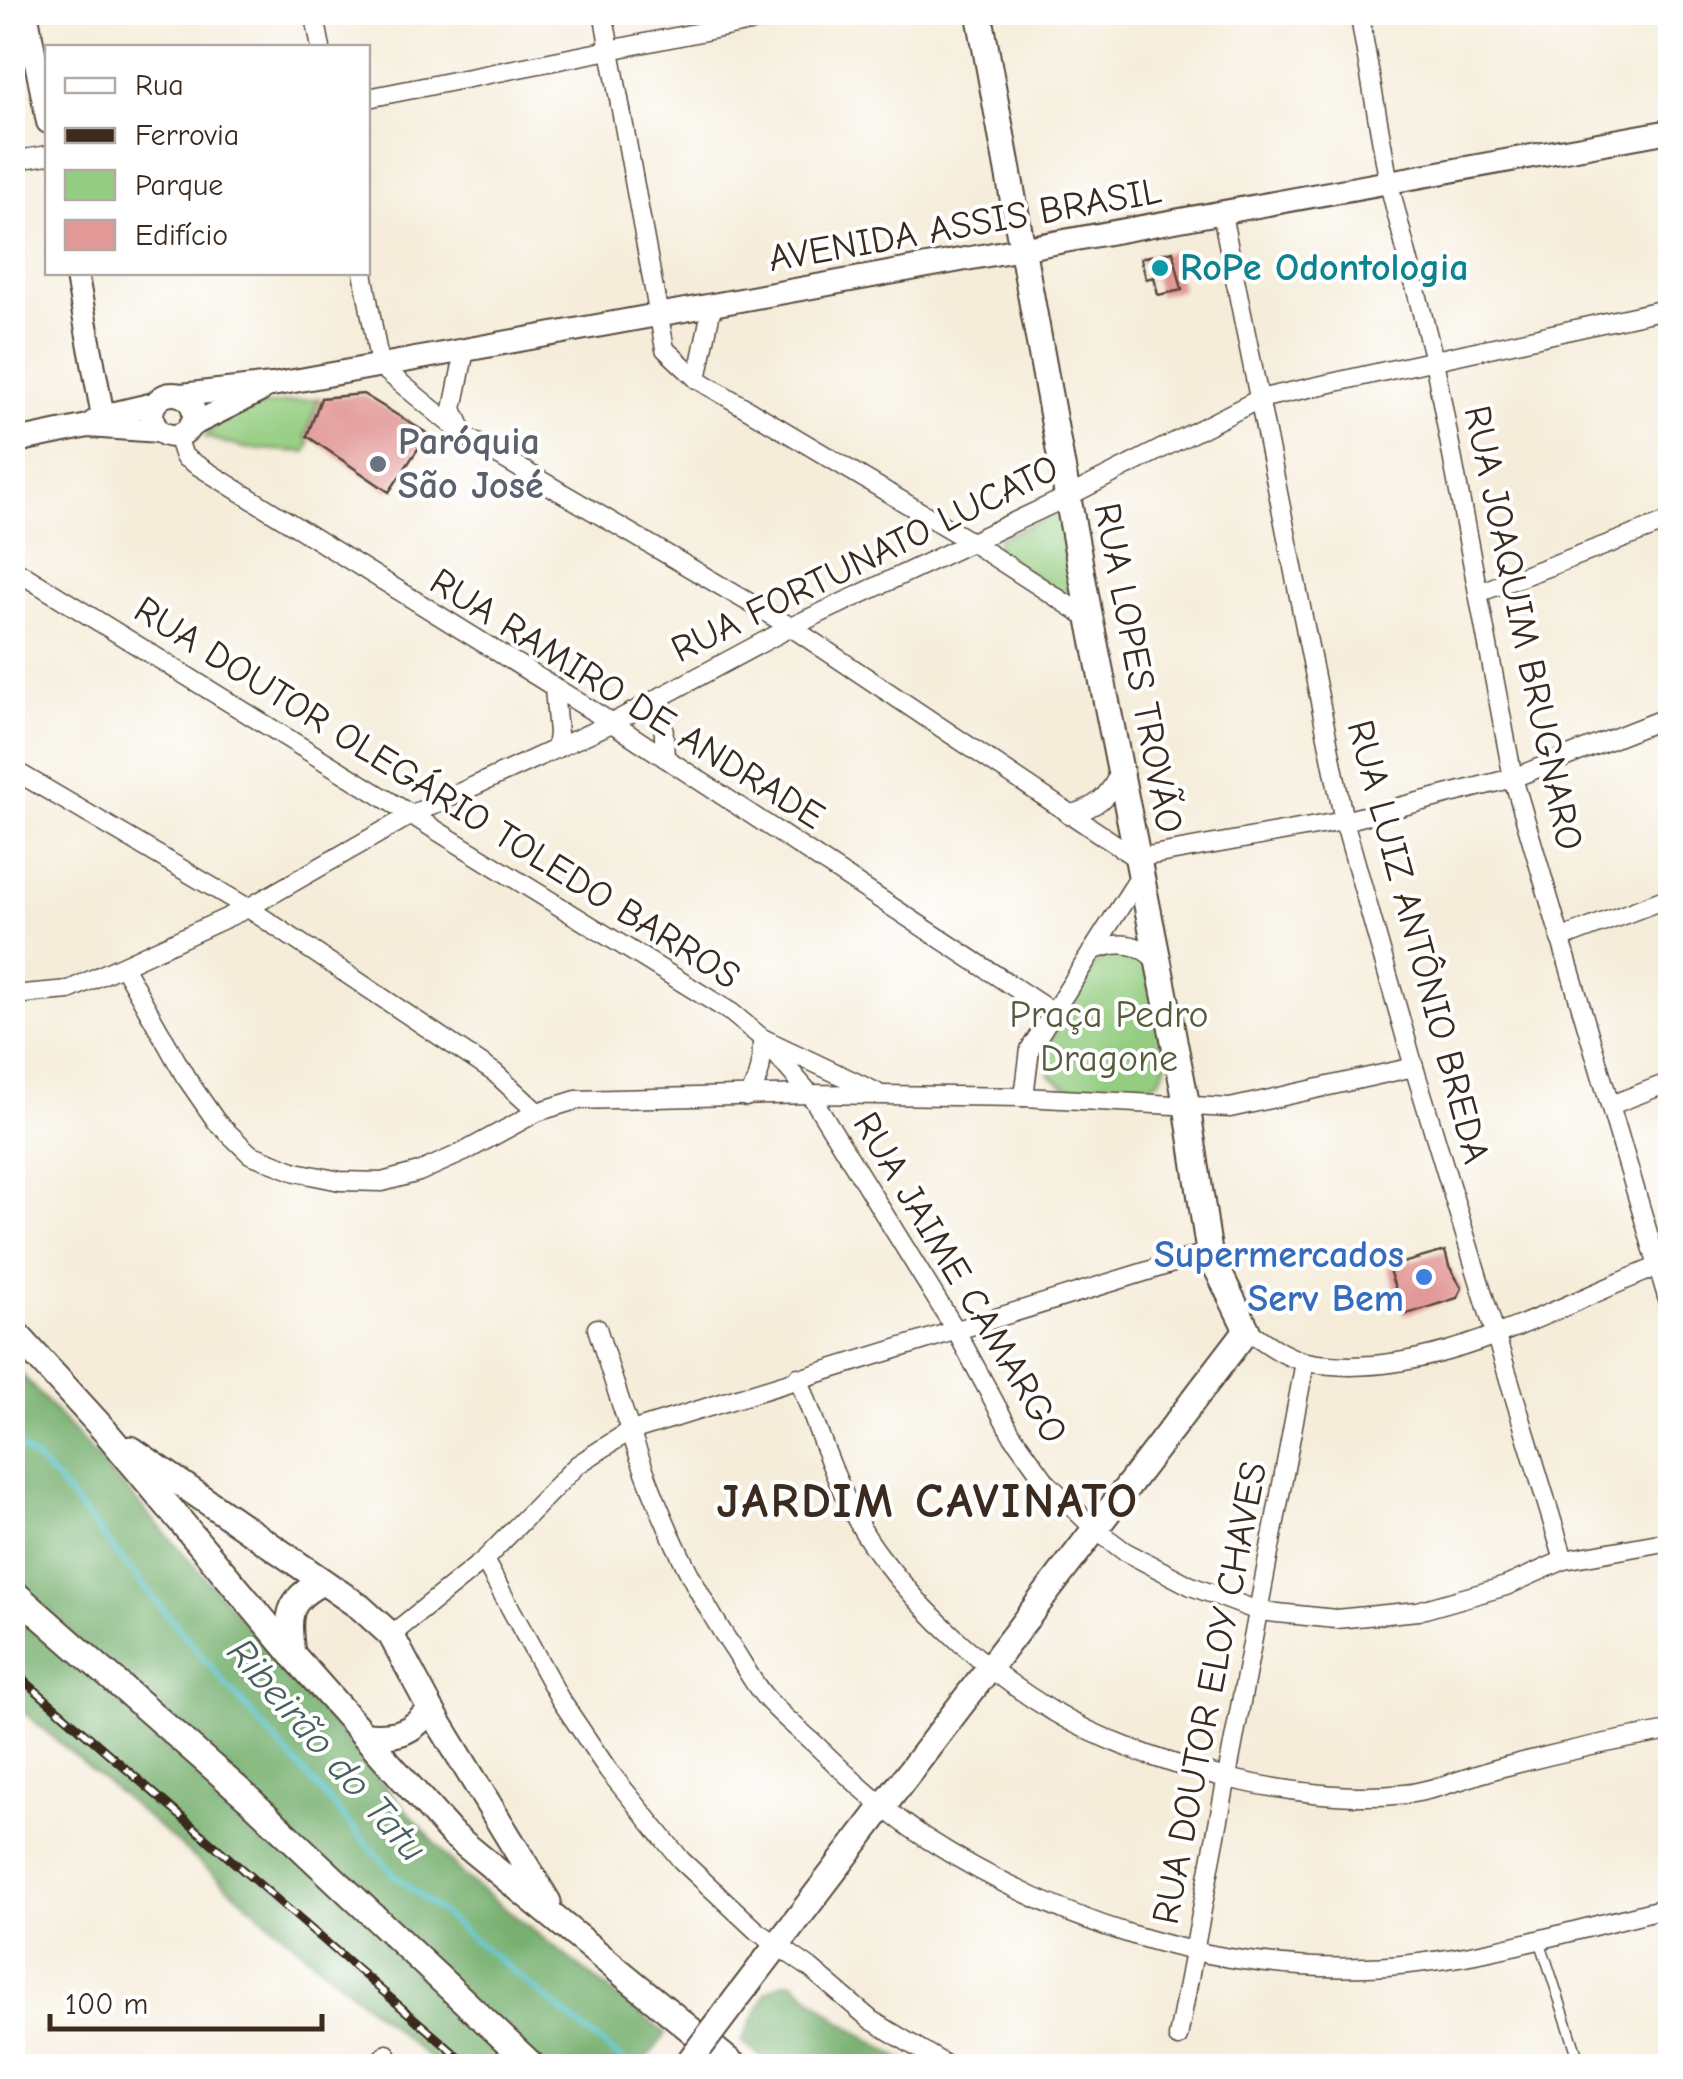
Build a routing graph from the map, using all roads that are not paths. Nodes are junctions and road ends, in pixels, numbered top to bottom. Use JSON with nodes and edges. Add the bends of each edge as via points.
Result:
{"nodes":[{"id":1,"x":26,"y":12,"type":"edge"},
{"id":2,"x":314,"y":12,"type":"edge"},
{"id":3,"x":604,"y":12,"type":"edge"},
{"id":4,"x":801,"y":12,"type":"edge"},
{"id":5,"x":979,"y":12,"type":"edge"},
{"id":6,"x":1365,"y":14,"type":"edge"},
{"id":7,"x":320,"y":45,"type":"edge"},
{"id":8,"x":611,"y":51,"type":"junction"},
{"id":9,"x":370,"y":98,"type":"edge"},
{"id":10,"x":45,"y":107,"type":"edge"},
{"id":11,"x":1670,"y":131,"type":"edge"},
{"id":12,"x":45,"y":155,"type":"edge"},
{"id":13,"x":12,"y":160,"type":"edge"},
{"id":14,"x":1389,"y":184,"type":"junction"},
{"id":15,"x":1222,"y":214,"type":"junction"},
{"id":16,"x":1021,"y":250,"type":"junction"},
{"id":17,"x":76,"y":275,"type":"edge"},
{"id":18,"x":364,"y":275,"type":"edge"},
{"id":19,"x":712,"y":306,"type":"junction"},
{"id":20,"x":1670,"y":308,"type":"edge"},
{"id":21,"x":659,"y":316,"type":"junction"},
{"id":22,"x":466,"y":350,"type":"junction"},
{"id":23,"x":1434,"y":360,"type":"junction"},
{"id":24,"x":380,"y":366,"type":"junction"},
{"id":25,"x":697,"y":378,"type":"junction"},
{"id":26,"x":272,"y":385,"type":"junction"},
{"id":27,"x":180,"y":395,"type":"junction"},
{"id":28,"x":1259,"y":399,"type":"junction"},
{"id":29,"x":154,"y":404,"type":"junction"},
{"id":30,"x":98,"y":423,"type":"junction"},
{"id":31,"x":175,"y":431,"type":"junction"},
{"id":32,"x":465,"y":436,"type":"junction"},
{"id":33,"x":12,"y":442,"type":"edge"},
{"id":34,"x":1067,"y":497,"type":"junction"},
{"id":35,"x":1670,"y":521,"type":"edge"},
{"id":36,"x":970,"y":542,"type":"junction"},
{"id":37,"x":12,"y":568,"type":"edge"},
{"id":38,"x":1478,"y":593,"type":"junction"},
{"id":39,"x":1090,"y":619,"type":"junction"},
{"id":40,"x":791,"y":626,"type":"junction"},
{"id":41,"x":554,"y":689,"type":"junction"},
{"id":42,"x":662,"y":696,"type":"junction"},
{"id":43,"x":1670,"y":716,"type":"edge"},
{"id":44,"x":612,"y":724,"type":"junction"},
{"id":45,"x":556,"y":749,"type":"junction"},
{"id":46,"x":666,"y":758,"type":"junction"},
{"id":47,"x":12,"y":769,"type":"edge"},
{"id":48,"x":1120,"y":772,"type":"junction"},
{"id":49,"x":1513,"y":778,"type":"junction"},
{"id":50,"x":413,"y":814,"type":"junction"},
{"id":51,"x":1069,"y":815,"type":"junction"},
{"id":52,"x":1344,"y":822,"type":"junction"},
{"id":53,"x":1138,"y":867,"type":"junction"},
{"id":54,"x":1670,"y":898,"type":"edge"},
{"id":55,"x":248,"y":908,"type":"junction"},
{"id":56,"x":1560,"y":939,"type":"junction"},
{"id":57,"x":1091,"y":952,"type":"junction"},
{"id":58,"x":1158,"y":962,"type":"junction"},
{"id":59,"x":123,"y":966,"type":"junction"},
{"id":60,"x":12,"y":995,"type":"edge"},
{"id":61,"x":1052,"y":1012,"type":"junction"},
{"id":62,"x":762,"y":1038,"type":"junction"},
{"id":63,"x":1414,"y":1067,"type":"junction"},
{"id":64,"x":1670,"y":1082,"type":"edge"},
{"id":65,"x":810,"y":1094,"type":"junction"},
{"id":66,"x":881,"y":1095,"type":"junction"},
{"id":67,"x":746,"y":1097,"type":"junction"},
{"id":68,"x":1024,"y":1097,"type":"junction"},
{"id":69,"x":1610,"y":1104,"type":"junction"},
{"id":70,"x":1186,"y":1106,"type":"junction"},
{"id":71,"x":537,"y":1112,"type":"junction"},
{"id":72,"x":1208,"y":1252,"type":"junction"},
{"id":73,"x":1664,"y":1264,"type":"edge"},
{"id":74,"x":1670,"y":1308,"type":"edge"},
{"id":75,"x":597,"y":1328,"type":"dead end"},
{"id":76,"x":12,"y":1329,"type":"edge"},
{"id":77,"x":955,"y":1329,"type":"junction"},
{"id":78,"x":1247,"y":1330,"type":"junction"},
{"id":79,"x":1496,"y":1334,"type":"junction"},
{"id":80,"x":1304,"y":1362,"type":"junction"},
{"id":81,"x":798,"y":1377,"type":"junction"},
{"id":82,"x":105,"y":1430,"type":"junction"},
{"id":83,"x":628,"y":1432,"type":"junction"},
{"id":84,"x":1095,"y":1529,"type":"junction"},
{"id":85,"x":1670,"y":1541,"type":"edge"},
{"id":86,"x":484,"y":1560,"type":"junction"},
{"id":87,"x":1564,"y":1560,"type":"junction"},
{"id":88,"x":323,"y":1582,"type":"junction"},
{"id":89,"x":12,"y":1591,"type":"edge"},
{"id":90,"x":1258,"y":1612,"type":"junction"},
{"id":91,"x":391,"y":1636,"type":"junction"},
{"id":92,"x":292,"y":1654,"type":"junction"},
{"id":93,"x":990,"y":1668,"type":"junction"},
{"id":94,"x":430,"y":1708,"type":"junction"},
{"id":95,"x":1670,"y":1731,"type":"edge"},
{"id":96,"x":364,"y":1734,"type":"junction"},
{"id":97,"x":1227,"y":1778,"type":"junction"},
{"id":98,"x":884,"y":1806,"type":"junction"},
{"id":99,"x":1670,"y":1907,"type":"edge"},
{"id":100,"x":558,"y":1920,"type":"junction"},
{"id":101,"x":1539,"y":1938,"type":"junction"},
{"id":102,"x":779,"y":1946,"type":"junction"},
{"id":103,"x":1195,"y":1952,"type":"junction"},
{"id":104,"x":1178,"y":2037,"type":"dead end"},
{"id":105,"x":534,"y":2066,"type":"edge"},
{"id":106,"x":686,"y":2066,"type":"edge"},
{"id":107,"x":736,"y":2066,"type":"edge"},
{"id":108,"x":948,"y":2066,"type":"edge"},
{"id":109,"x":1581,"y":2066,"type":"edge"}],
"edges":[{"from":1,"to":10,"type":"street"},
{"from":2,"to":7,"type":"street"},
{"from":3,"to":8,"type":"street"},
{"from":4,"to":8,"type":"street"},
{"from":5,"to":16,"type":"main road","name":"RUA LOPES TROVÃO"},
{"from":6,"to":14,"type":"street","name":"RUA JOAQUIM BRUGNARO"},
{"from":8,"to":9,"type":"street"},
{"from":8,"to":21,"type":"street"},
{"from":11,"to":14,"type":"street","name":"AVENIDA ASSIS BRASIL"},
{"from":12,"to":13,"type":"street"},
{"from":14,"to":15,"type":"street","name":"AVENIDA ASSIS BRASIL"},
{"from":14,"to":23,"type":"street","name":"RUA JOAQUIM BRUGNARO"},
{"from":15,"to":16,"type":"street","name":"AVENIDA ASSIS BRASIL"},
{"from":15,"to":28,"type":"street","name":"RUA LUIZ ANTÔNIO BREDA"},
{"from":16,"to":19,"type":"street","name":"AVENIDA ASSIS BRASIL"},
{"from":16,"to":34,"type":"main road","name":"RUA LOPES TROVÃO"},
{"from":17,"to":30,"type":"street"},
{"from":18,"to":24,"type":"street"},
{"from":19,"to":21,"type":"street","name":"AVENIDA ASSIS BRASIL"},
{"from":19,"to":25,"type":"street"},
{"from":20,"to":23,"type":"street","name":"RUA FORTUNATO LUCATO"},
{"from":21,"to":22,"type":"street","name":"AVENIDA ASSIS BRASIL"},
{"from":21,"to":25,"type":"street","via":[[666,349]]},
{"from":22,"to":24,"type":"street","name":"AVENIDA ASSIS BRASIL"},
{"from":22,"to":32,"type":"street","via":[[454,408]]},
{"from":23,"to":28,"type":"street","name":"RUA FORTUNATO LUCATO"},
{"from":23,"to":38,"type":"street","name":"RUA JOAQUIM BRUGNARO"},
{"from":24,"to":26,"type":"street","name":"AVENIDA ASSIS BRASIL"},
{"from":24,"to":32,"type":"street"},
{"from":25,"to":36,"type":"street"},
{"from":26,"to":27,"type":"street","name":"AVENIDA ASSIS BRASIL"},
{"from":26,"to":31,"type":"street","name":"AVENIDA ASSIS BRASIL"},
{"from":27,"to":29,"type":"street","name":"AVENIDA ASSIS BRASIL"},
{"from":27,"to":31,"type":"street","via":[[193,408]]},
{"from":28,"to":34,"type":"street","name":"RUA FORTUNATO LUCATO"},
{"from":28,"to":52,"type":"street","name":"RUA LUIZ ANTÔNIO BREDA"},
{"from":29,"to":30,"type":"street"},
{"from":29,"to":31,"type":"street","via":[[151,416]]},
{"from":30,"to":31,"type":"street"},
{"from":30,"to":33,"type":"street"},
{"from":31,"to":41,"type":"street","name":"RUA RAMIRO DE ANDRADE","via":[[184,457]]},
{"from":32,"to":40,"type":"street"},
{"from":34,"to":36,"type":"street","name":"RUA FORTUNATO LUCATO"},
{"from":34,"to":39,"type":"main road","name":"RUA LOPES TROVÃO"},
{"from":35,"to":38,"type":"street"},
{"from":36,"to":39,"type":"street"},
{"from":36,"to":40,"type":"street","name":"RUA FORTUNATO LUCATO"},
{"from":37,"to":50,"type":"street","name":"RUA DOUTOR OLEGÁRIO TOLEDO BARROS"},
{"from":38,"to":49,"type":"street","name":"RUA JOAQUIM BRUGNARO"},
{"from":39,"to":48,"type":"main road","name":"RUA LOPES TROVÃO"},
{"from":40,"to":42,"type":"street","name":"RUA FORTUNATO LUCATO"},
{"from":40,"to":51,"type":"street"},
{"from":41,"to":44,"type":"street","name":"RUA RAMIRO DE ANDRADE"},
{"from":41,"to":45,"type":"street"},
{"from":42,"to":44,"type":"street","name":"RUA FORTUNATO LUCATO"},
{"from":42,"to":46,"type":"street"},
{"from":43,"to":49,"type":"street"},
{"from":44,"to":45,"type":"street","name":"RUA FORTUNATO LUCATO"},
{"from":44,"to":46,"type":"street","name":"RUA RAMIRO DE ANDRADE"},
{"from":45,"to":50,"type":"street","name":"RUA FORTUNATO LUCATO"},
{"from":46,"to":61,"type":"street","name":"RUA RAMIRO DE ANDRADE"},
{"from":47,"to":55,"type":"street"},
{"from":48,"to":51,"type":"street","via":[[1110,794]]},
{"from":48,"to":53,"type":"main road","name":"RUA LOPES TROVÃO"},
{"from":49,"to":52,"type":"street"},
{"from":49,"to":56,"type":"street","name":"RUA JOAQUIM BRUGNARO"},
{"from":50,"to":55,"type":"street","name":"RUA FORTUNATO LUCATO"},
{"from":50,"to":62,"type":"street","name":"RUA DOUTOR OLEGÁRIO TOLEDO BARROS"},
{"from":51,"to":53,"type":"street"},
{"from":52,"to":53,"type":"street"},
{"from":52,"to":63,"type":"street","name":"RUA LUIZ ANTÔNIO BREDA"},
{"from":53,"to":57,"type":"street"},
{"from":53,"to":58,"type":"main road","name":"RUA LOPES TROVÃO"},
{"from":54,"to":56,"type":"street"},
{"from":55,"to":59,"type":"street","name":"RUA FORTUNATO LUCATO"},
{"from":55,"to":71,"type":"street","via":[[495,1073]]},
{"from":56,"to":69,"type":"street","name":"RUA JOAQUIM BRUGNARO"},
{"from":57,"to":58,"type":"street","via":[[1129,944]]},
{"from":57,"to":61,"type":"street"},
{"from":58,"to":70,"type":"main road","name":"RUA LOPES TROVÃO"},
{"from":59,"to":60,"type":"street","name":"RUA FORTUNATO LUCATO","via":[[68,990]]},
{"from":59,"to":71,"type":"street","via":[[216,1122],[250,1154],[296,1172],[382,1182],[449,1159]]},
{"from":61,"to":68,"type":"street","via":[[1030,1049]]},
{"from":62,"to":65,"type":"street","name":"RUA DOUTOR OLEGÁRIO TOLEDO BARROS"},
{"from":62,"to":66,"type":"street"},
{"from":62,"to":67,"type":"street","via":[[760,1072]]},
{"from":63,"to":70,"type":"street","via":[[1230,1108]]},
{"from":63,"to":79,"type":"street","name":"RUA LUIZ ANTÔNIO BREDA"},
{"from":64,"to":69,"type":"street"},
{"from":65,"to":66,"type":"street"},
{"from":65,"to":67,"type":"street"},
{"from":65,"to":77,"type":"street","name":"RUA JAIME CAMARGO"},
{"from":66,"to":68,"type":"street"},
{"from":67,"to":71,"type":"street","via":[[576,1100]]},
{"from":68,"to":70,"type":"street"},
{"from":69,"to":73,"type":"street","name":"RUA JOAQUIM BRUGNARO"},
{"from":70,"to":72,"type":"main road","name":"RUA LOPES TROVÃO"},
{"from":72,"to":77,"type":"street"},
{"from":72,"to":78,"type":"main road","name":"RUA LOPES TROVÃO"},
{"from":73,"to":74,"type":"street","name":"RUA JOAQUIM BRUGNARO"},
{"from":73,"to":79,"type":"street"},
{"from":75,"to":83,"type":"street"},
{"from":76,"to":82,"type":"main road"},
{"from":77,"to":81,"type":"street"},
{"from":77,"to":84,"type":"street","name":"RUA JAIME CAMARGO","via":[[1011,1433],[1047,1483]]},
{"from":78,"to":80,"type":"street"},
{"from":78,"to":84,"type":"main road"},
{"from":79,"to":80,"type":"street","via":[[1422,1358],[1368,1366]]},
{"from":79,"to":87,"type":"street","name":"RUA LUIZ ANTÔNIO BREDA"},
{"from":80,"to":90,"type":"street","name":"RUA DOUTOR ELOY CHAVES"},
{"from":81,"to":83,"type":"street"},
{"from":81,"to":93,"type":"street","via":[[834,1474],[878,1554]]},
{"from":82,"to":88,"type":"main road"},
{"from":82,"to":92,"type":"main road"},
{"from":83,"to":86,"type":"street","via":[[577,1466]]},
{"from":83,"to":98,"type":"street","via":[[708,1611],[764,1696]]},
{"from":84,"to":90,"type":"street","name":"RUA JAIME CAMARGO","via":[[1191,1586]]},
{"from":84,"to":93,"type":"main road"},
{"from":85,"to":87,"type":"street","name":"RUA JAIME CAMARGO"},
{"from":86,"to":91,"type":"street"},
{"from":86,"to":102,"type":"street","via":[[608,1770],[681,1860]]},
{"from":87,"to":90,"type":"street","name":"RUA JAIME CAMARGO","via":[[1506,1586],[1418,1611],[1336,1619]]},
{"from":88,"to":91,"type":"main road"},
{"from":88,"to":92,"type":"main road","via":[[305,1590],[289,1614]]},
{"from":89,"to":105,"type":"main road","via":[[248,1798]]},
{"from":90,"to":97,"type":"street","name":"RUA DOUTOR ELOY CHAVES"},
{"from":91,"to":94,"type":"main road"},
{"from":92,"to":96,"type":"main road"},
{"from":93,"to":97,"type":"street","via":[[1056,1714],[1143,1753]]},
{"from":93,"to":98,"type":"main road"},
{"from":94,"to":96,"type":"main road","via":[[408,1732]]},
{"from":94,"to":100,"type":"main road"},
{"from":95,"to":97,"type":"street","via":[[1406,1794],[1323,1796]]},
{"from":96,"to":100,"type":"main road","via":[[452,1833]]},
{"from":97,"to":103,"type":"street","name":"RUA DOUTOR ELOY CHAVES"},
{"from":98,"to":102,"type":"main road"},
{"from":98,"to":103,"type":"street","via":[[922,1836],[1034,1899]]},
{"from":99,"to":101,"type":"street"},
{"from":100,"to":107,"type":"main road"},
{"from":101,"to":103,"type":"street","via":[[1458,1958],[1368,1968]]},
{"from":101,"to":109,"type":"lane"},
{"from":102,"to":106,"type":"main road","bridge":true},
{"from":102,"to":108,"type":"street","via":[[872,2020]]},
{"from":103,"to":104,"type":"street","name":"RUA DOUTOR ELOY CHAVES"}]}
